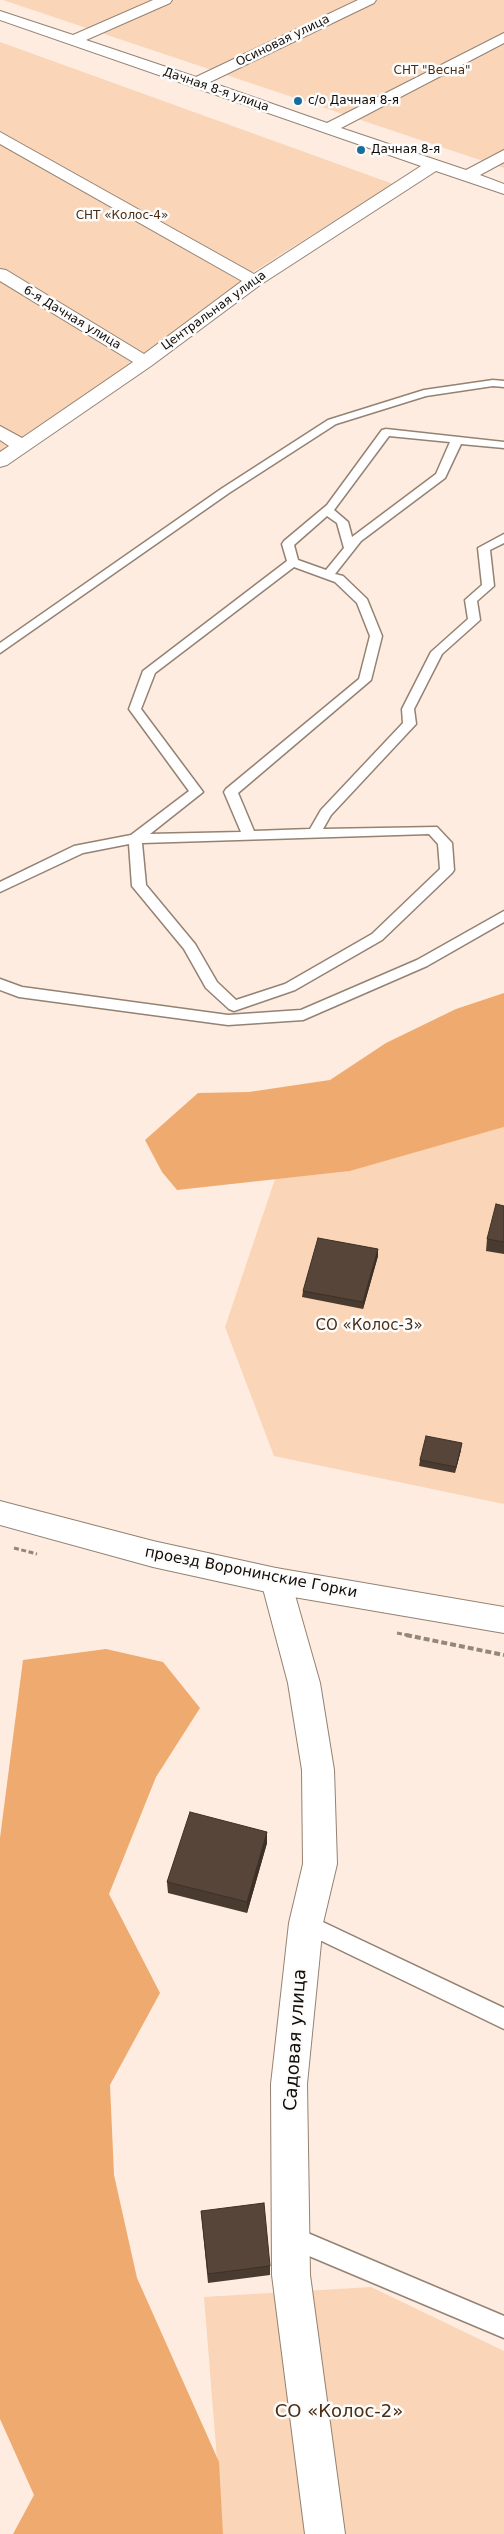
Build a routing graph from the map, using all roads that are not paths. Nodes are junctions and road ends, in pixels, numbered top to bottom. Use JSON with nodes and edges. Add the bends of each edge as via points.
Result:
{"nodes":[{"id":1,"x":165,"y":0,"type":"edge"},
{"id":2,"x":369,"y":0,"type":"edge"},
{"id":3,"x":0,"y":15,"type":"edge"},
{"id":4,"x":504,"y":37,"type":"edge"},
{"id":5,"x":74,"y":40,"type":"junction"},
{"id":6,"x":196,"y":83,"type":"junction"},
{"id":7,"x":327,"y":129,"type":"junction"},
{"id":8,"x":0,"y":137,"type":"edge"},
{"id":9,"x":504,"y":155,"type":"edge"},
{"id":10,"x":432,"y":166,"type":"junction"},
{"id":11,"x":466,"y":177,"type":"junction"},
{"id":12,"x":504,"y":189,"type":"edge"},
{"id":13,"x":0,"y":274,"type":"edge"},
{"id":14,"x":254,"y":281,"type":"junction"},
{"id":15,"x":145,"y":362,"type":"junction"},
{"id":16,"x":504,"y":384,"type":"edge"},
{"id":17,"x":0,"y":432,"type":"edge"},
{"id":18,"x":457,"y":440,"type":"junction"},
{"id":19,"x":504,"y":445,"type":"edge"},
{"id":20,"x":22,"y":446,"type":"junction"},
{"id":21,"x":0,"y":462,"type":"edge"},
{"id":22,"x":327,"y":510,"type":"junction"},
{"id":23,"x":504,"y":538,"type":"edge"},
{"id":24,"x":350,"y":548,"type":"junction"},
{"id":25,"x":294,"y":562,"type":"junction"},
{"id":26,"x":328,"y":575,"type":"junction"},
{"id":27,"x":0,"y":649,"type":"edge"},
{"id":28,"x":314,"y":832,"type":"junction"},
{"id":29,"x":249,"y":835,"type":"junction"},
{"id":30,"x":135,"y":839,"type":"junction"},
{"id":31,"x":0,"y":888,"type":"edge"},
{"id":32,"x":504,"y":916,"type":"edge"},
{"id":33,"x":0,"y":984,"type":"edge"},
{"id":34,"x":234,"y":1006,"type":"junction"},
{"id":35,"x":228,"y":1020,"type":"junction"},
{"id":36,"x":0,"y":1513,"type":"edge"},
{"id":37,"x":276,"y":1581,"type":"junction"},
{"id":38,"x":504,"y":1620,"type":"edge"},
{"id":39,"x":306,"y":1922,"type":"junction"},
{"id":40,"x":504,"y":2019,"type":"edge"},
{"id":41,"x":291,"y":2237,"type":"junction"},
{"id":42,"x":504,"y":2327,"type":"edge"},
{"id":43,"x":326,"y":2534,"type":"edge"}],
"edges":[{"from":1,"to":5,"type":"street"},
{"from":2,"to":6,"type":"street","name":"Осиновая улица"},
{"from":3,"to":5,"type":"street","name":"Дачная 8-я улица"},
{"from":4,"to":7,"type":"street"},
{"from":5,"to":6,"type":"street","name":"Дачная 8-я улица"},
{"from":6,"to":7,"type":"street","name":"Дачная 8-я улица"},
{"from":7,"to":10,"type":"street","name":"Дачная 8-я улица"},
{"from":8,"to":14,"type":"street"},
{"from":9,"to":11,"type":"street"},
{"from":10,"to":11,"type":"street","name":"Дачная 8-я улица"},
{"from":10,"to":14,"type":"street","name":"Центральная улица"},
{"from":11,"to":12,"type":"street","name":"Дачная 8-я улица"},
{"from":13,"to":15,"type":"street","name":"6-я Дачная улица"},
{"from":14,"to":15,"type":"street","name":"Центральная улица"},
{"from":15,"to":20,"type":"street","name":"Центральная улица"},
{"from":16,"to":27,"type":"lane","via":[[424,393],[332,422],[226,491]]},
{"from":17,"to":20,"type":"street"},
{"from":18,"to":19,"type":"lane"},
{"from":18,"to":22,"type":"lane","via":[[386,432]]},
{"from":18,"to":24,"type":"lane","via":[[441,476],[357,539]]},
{"from":20,"to":21,"type":"street","name":"Центральная улица"},
{"from":22,"to":24,"type":"lane","via":[[342,522]]},
{"from":22,"to":25,"type":"lane","via":[[288,544]]},
{"from":23,"to":28,"type":"lane","via":[[484,548],[488,586],[471,600],[474,620],[437,652],[408,709],[410,724],[326,813]]},
{"from":24,"to":26,"type":"lane"},
{"from":25,"to":26,"type":"lane"},
{"from":25,"to":30,"type":"lane","via":[[149,672],[135,709],[196,792]]},
{"from":26,"to":29,"type":"lane","via":[[338,579],[363,602],[376,636],[365,680],[231,792]]},
{"from":28,"to":29,"type":"lane"},
{"from":28,"to":34,"type":"lane","via":[[432,830],[445,843],[447,870],[377,937],[290,987]]},
{"from":29,"to":30,"type":"lane"},
{"from":30,"to":31,"type":"lane","via":[[79,849]]},
{"from":30,"to":34,"type":"lane","via":[[139,886],[190,947],[211,985]]},
{"from":32,"to":35,"type":"lane","via":[[422,963],[304,1015]]},
{"from":33,"to":35,"type":"lane","via":[[19,992]]},
{"from":34,"to":35,"type":"lane"},
{"from":36,"to":37,"type":"street","name":"проезд Воронинские Горки","via":[[153,1554]]},
{"from":37,"to":38,"type":"street","name":"проезд Воронинские Горки"},
{"from":37,"to":39,"type":"street","name":"Садовая улица","via":[[304,1683],[318,1770],[320,1864]]},
{"from":39,"to":40,"type":"lane"},
{"from":39,"to":41,"type":"street","name":"Садовая улица","via":[[289,2084]]},
{"from":41,"to":42,"type":"lane"},
{"from":41,"to":43,"type":"street","name":"Садовая улица","via":[[292,2275]]}]}
